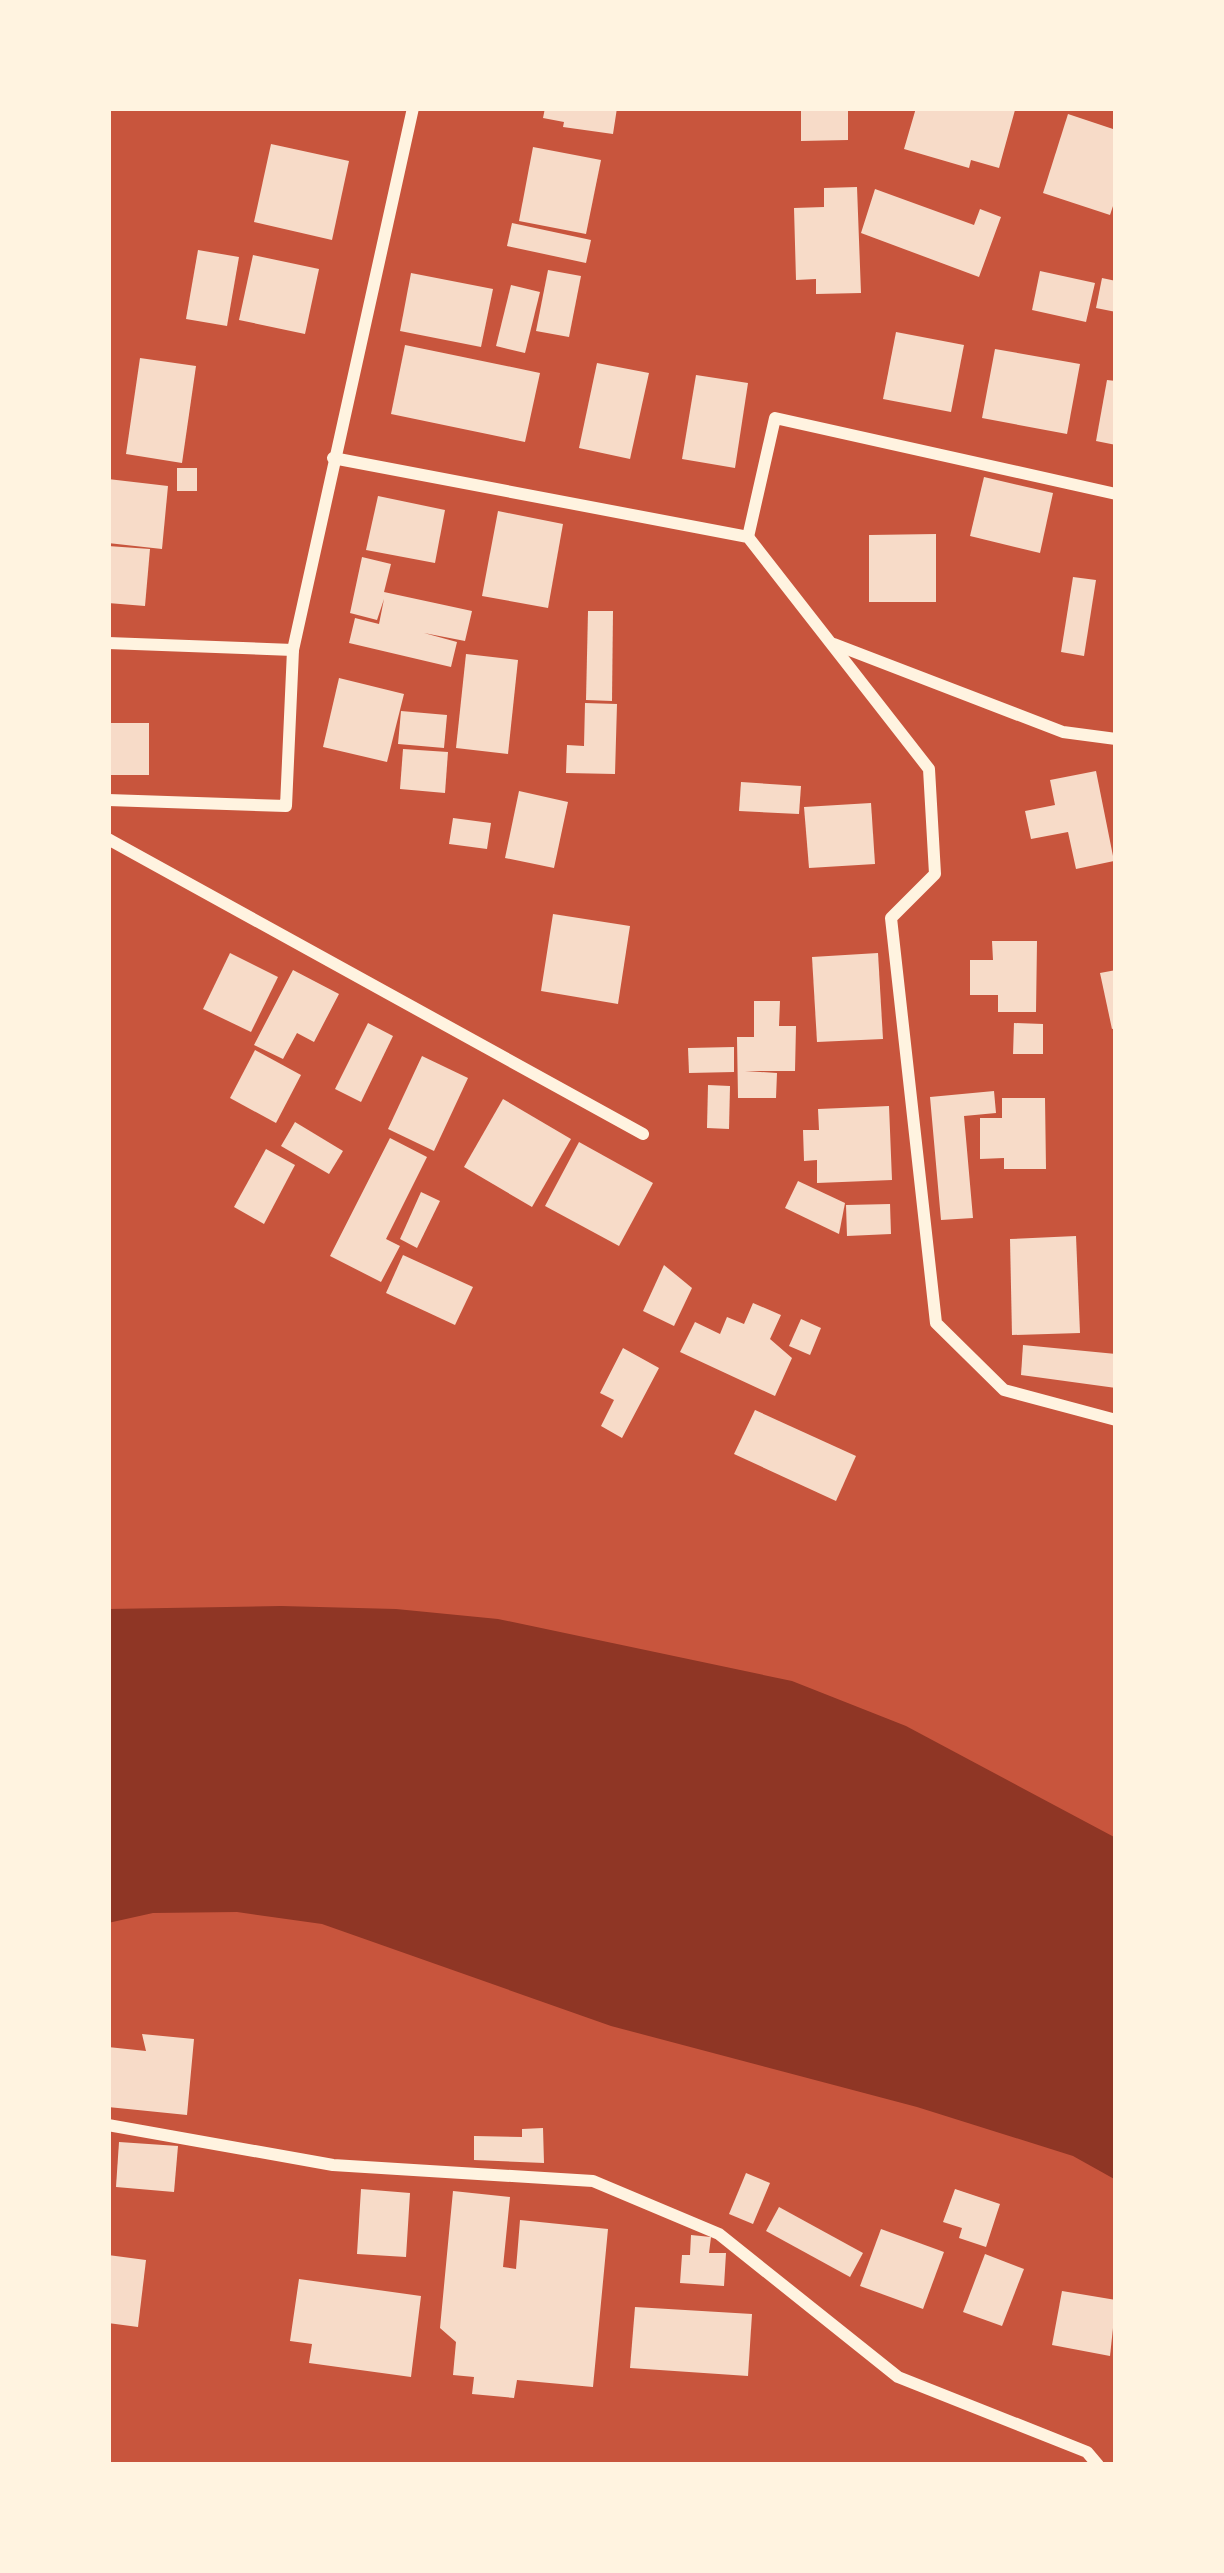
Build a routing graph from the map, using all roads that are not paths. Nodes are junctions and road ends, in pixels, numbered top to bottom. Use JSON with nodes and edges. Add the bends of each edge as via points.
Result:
{"nodes":[{"id":1,"x":413,"y":108,"type":"edge"},
{"id":2,"x":333,"y":458,"type":"junction"},
{"id":3,"x":1116,"y":494,"type":"edge"},
{"id":4,"x":748,"y":537,"type":"junction"},
{"id":5,"x":108,"y":643,"type":"edge"},
{"id":6,"x":834,"y":644,"type":"junction"},
{"id":7,"x":293,"y":650,"type":"junction"},
{"id":8,"x":1116,"y":739,"type":"edge"},
{"id":9,"x":108,"y":800,"type":"edge"},
{"id":10,"x":108,"y":839,"type":"edge"},
{"id":11,"x":643,"y":1134,"type":"dead end"},
{"id":12,"x":1116,"y":1420,"type":"edge"},
{"id":13,"x":108,"y":2125,"type":"edge"},
{"id":14,"x":1097,"y":2465,"type":"edge"}],
"edges":[{"from":1,"to":2,"type":"street"},
{"from":2,"to":4,"type":"street"},
{"from":2,"to":7,"type":"street"},
{"from":3,"to":4,"type":"street","via":[[776,418]]},
{"from":4,"to":6,"type":"street"},
{"from":5,"to":7,"type":"street"},
{"from":6,"to":8,"type":"street","via":[[1063,732]]},
{"from":6,"to":12,"type":"street","via":[[929,769],[935,874],[891,918],[936,1323],[1004,1390]]},
{"from":7,"to":9,"type":"street","via":[[286,806]]},
{"from":10,"to":11,"type":"street"},
{"from":13,"to":14,"type":"street","via":[[333,2165],[593,2181],[719,2234],[898,2377],[1088,2452]]}]}
